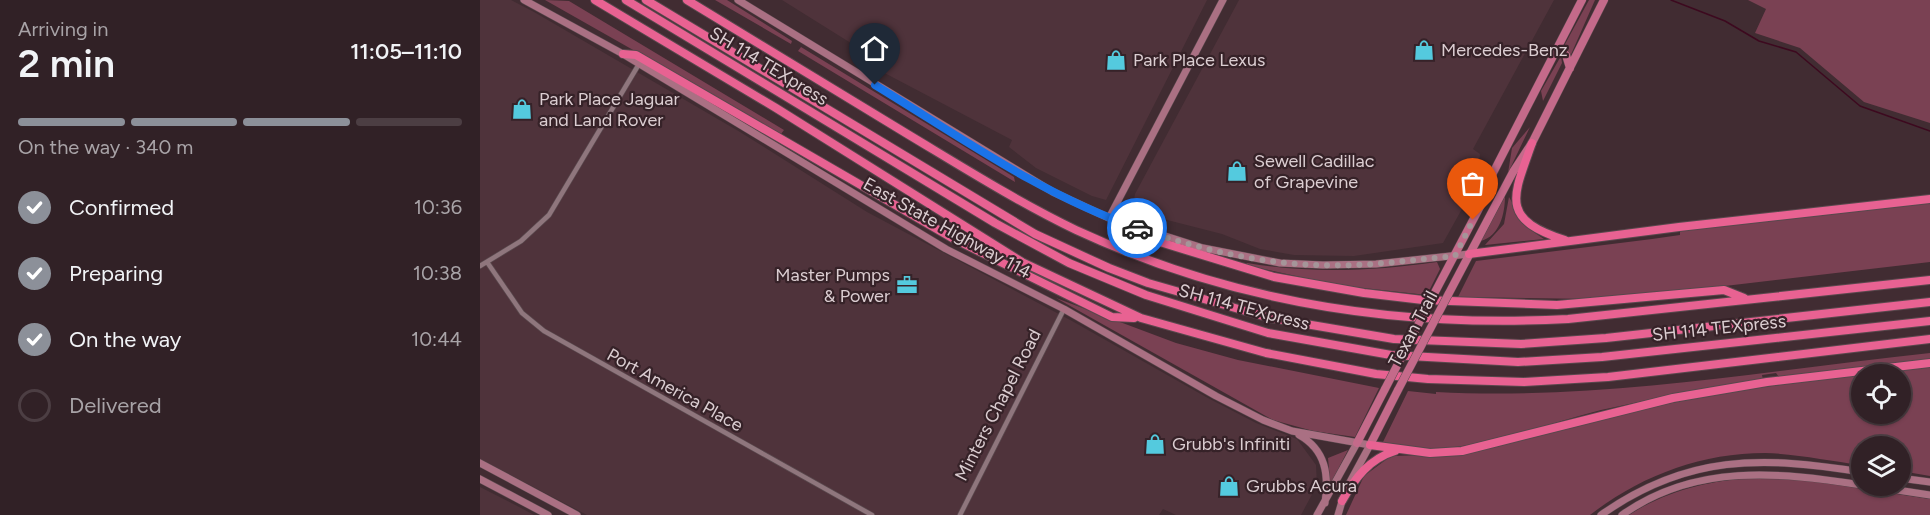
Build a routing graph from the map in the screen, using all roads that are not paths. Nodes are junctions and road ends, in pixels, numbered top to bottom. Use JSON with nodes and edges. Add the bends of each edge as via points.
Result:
{"nodes":[{"id":1,"x":524,"y":0,"type":"edge"},
{"id":2,"x":595,"y":0,"type":"edge"},
{"id":3,"x":627,"y":0,"type":"edge"},
{"id":4,"x":646,"y":0,"type":"edge"},
{"id":5,"x":687,"y":0,"type":"edge"},
{"id":6,"x":738,"y":0,"type":"edge"},
{"id":7,"x":1223,"y":0,"type":"edge"},
{"id":8,"x":1582,"y":0,"type":"edge"},
{"id":9,"x":1604,"y":0,"type":"edge"},
{"id":10,"x":1558,"y":48,"type":"junction"},
{"id":11,"x":623,"y":54,"type":"junction"},
{"id":12,"x":639,"y":64,"type":"junction"},
{"id":13,"x":1570,"y":68,"type":"junction"},
{"id":14,"x":1532,"y":143,"type":"junction"},
{"id":15,"x":1930,"y":200,"type":"edge"},
{"id":16,"x":1112,"y":220,"type":"junction"},
{"id":17,"x":1568,"y":242,"type":"junction"},
{"id":18,"x":1469,"y":254,"type":"junction"},
{"id":19,"x":1455,"y":256,"type":"junction"},
{"id":20,"x":487,"y":262,"type":"junction"},
{"id":21,"x":480,"y":267,"type":"edge"},
{"id":22,"x":1930,"y":280,"type":"edge"},
{"id":23,"x":1748,"y":300,"type":"junction"},
{"id":24,"x":1930,"y":302,"type":"edge"},
{"id":25,"x":1064,"y":309,"type":"junction"},
{"id":26,"x":1141,"y":318,"type":"junction"},
{"id":27,"x":1930,"y":321,"type":"edge"},
{"id":28,"x":1930,"y":339,"type":"edge"},
{"id":29,"x":1930,"y":363,"type":"edge"},
{"id":30,"x":1292,"y":431,"type":"junction"},
{"id":31,"x":1357,"y":443,"type":"junction"},
{"id":32,"x":1370,"y":445,"type":"junction"},
{"id":33,"x":1398,"y":450,"type":"junction"},
{"id":34,"x":480,"y":463,"type":"edge"},
{"id":35,"x":1851,"y":471,"type":"edge"},
{"id":36,"x":480,"y":479,"type":"edge"},
{"id":37,"x":1911,"y":479,"type":"edge"},
{"id":38,"x":1930,"y":482,"type":"edge"},
{"id":39,"x":1851,"y":483,"type":"edge"},
{"id":40,"x":1911,"y":492,"type":"edge"},
{"id":41,"x":1930,"y":495,"type":"edge"},
{"id":42,"x":1342,"y":501,"type":"junction"},
{"id":43,"x":1324,"y":503,"type":"junction"},
{"id":44,"x":548,"y":515,"type":"edge"},
{"id":45,"x":577,"y":515,"type":"edge"},
{"id":46,"x":872,"y":515,"type":"edge"},
{"id":47,"x":960,"y":515,"type":"edge"},
{"id":48,"x":1317,"y":515,"type":"edge"},
{"id":49,"x":1338,"y":515,"type":"edge"},
{"id":50,"x":1601,"y":515,"type":"edge"},
{"id":51,"x":1623,"y":515,"type":"edge"}],
"edges":[{"from":1,"to":11,"type":"main road","name":"East State Highway 114"},
{"from":2,"to":26,"type":"highway","via":[[1022,262]]},
{"from":3,"to":27,"type":"highway","name":"SH 114 TEXpress","via":[[995,223],[1069,263],[1146,295],[1268,333],[1391,355],[1518,362],[1602,357]]},
{"from":4,"to":24,"type":"highway","name":"SH 114 TEXpress","via":[[1035,234],[1148,283],[1270,318],[1394,339],[1521,344]]},
{"from":5,"to":23,"type":"highway","via":[[1017,200],[1116,247],[1238,288],[1353,311],[1459,322],[1568,319]]},
{"from":6,"to":16,"type":"main road","via":[[1053,192]]},
{"from":7,"to":16,"type":"main road"},
{"from":8,"to":10,"type":"main road","name":"Texan Trail"},
{"from":9,"to":13,"type":"main road","name":"Texan Trail"},
{"from":10,"to":13,"type":"main road","via":[[1566,55]]},
{"from":10,"to":19,"type":"main road","name":"Texan Trail"},
{"from":11,"to":12,"type":"main road","name":"East State Highway 114"},
{"from":11,"to":26,"type":"highway","via":[[636,55],[992,259],[1112,317]]},
{"from":12,"to":20,"type":"street","via":[[549,215],[521,241]]},
{"from":12,"to":25,"type":"main road","name":"East State Highway 114","via":[[946,249]]},
{"from":13,"to":14,"type":"main road","name":"Texan Trail"},
{"from":14,"to":17,"type":"highway","via":[[1516,187],[1519,213],[1533,229]]},
{"from":14,"to":18,"type":"main road","name":"Texan Trail"},
{"from":15,"to":17,"type":"highway"},
{"from":16,"to":19,"type":"main road","via":[[1210,250],[1280,262],[1346,265]]},
{"from":16,"to":23,"type":"highway","via":[[1124,231],[1245,269],[1307,284],[1386,296],[1557,305],[1724,290]]},
{"from":17,"to":18,"type":"highway"},
{"from":18,"to":19,"type":"main road"},
{"from":18,"to":32,"type":"main road","name":"Texan Trail","bridge":true},
{"from":19,"to":31,"type":"main road","name":"Texan Trail","bridge":true},
{"from":20,"to":21,"type":"street"},
{"from":20,"to":46,"type":"street","name":"Port America Place","via":[[522,313],[544,332]]},
{"from":22,"to":23,"type":"highway"},
{"from":25,"to":30,"type":"main road","name":"East State Highway 114","via":[[1227,401]]},
{"from":25,"to":47,"type":"street","name":"Minters Chapel Road"},
{"from":26,"to":28,"type":"highway","via":[[1334,368],[1470,381],[1608,377]]},
{"from":29,"to":33,"type":"highway","via":[[1767,382],[1673,398],[1462,451]]},
{"from":30,"to":31,"type":"main road","name":"East State Highway 114"},
{"from":30,"to":43,"type":"main road","via":[[1317,449],[1324,460]]},
{"from":31,"to":32,"type":"main road","name":"East State Highway 114"},
{"from":31,"to":43,"type":"main road","name":"Texan Trail"},
{"from":32,"to":33,"type":"highway"},
{"from":32,"to":42,"type":"main road","name":"Texan Trail"},
{"from":33,"to":42,"type":"highway","via":[[1372,462]]},
{"from":34,"to":45,"type":"main road"},
{"from":35,"to":50,"type":"main road","via":[[1770,461],[1708,466],[1644,488]]},
{"from":36,"to":44,"type":"main road"},
{"from":37,"to":38,"type":"main road"},
{"from":39,"to":51,"type":"main road","via":[[1795,475],[1729,475],[1669,490]]},
{"from":40,"to":41,"type":"main road"},
{"from":42,"to":49,"type":"main road","name":"Texan Trail"},
{"from":43,"to":48,"type":"main road","name":"Texan Trail"}]}
